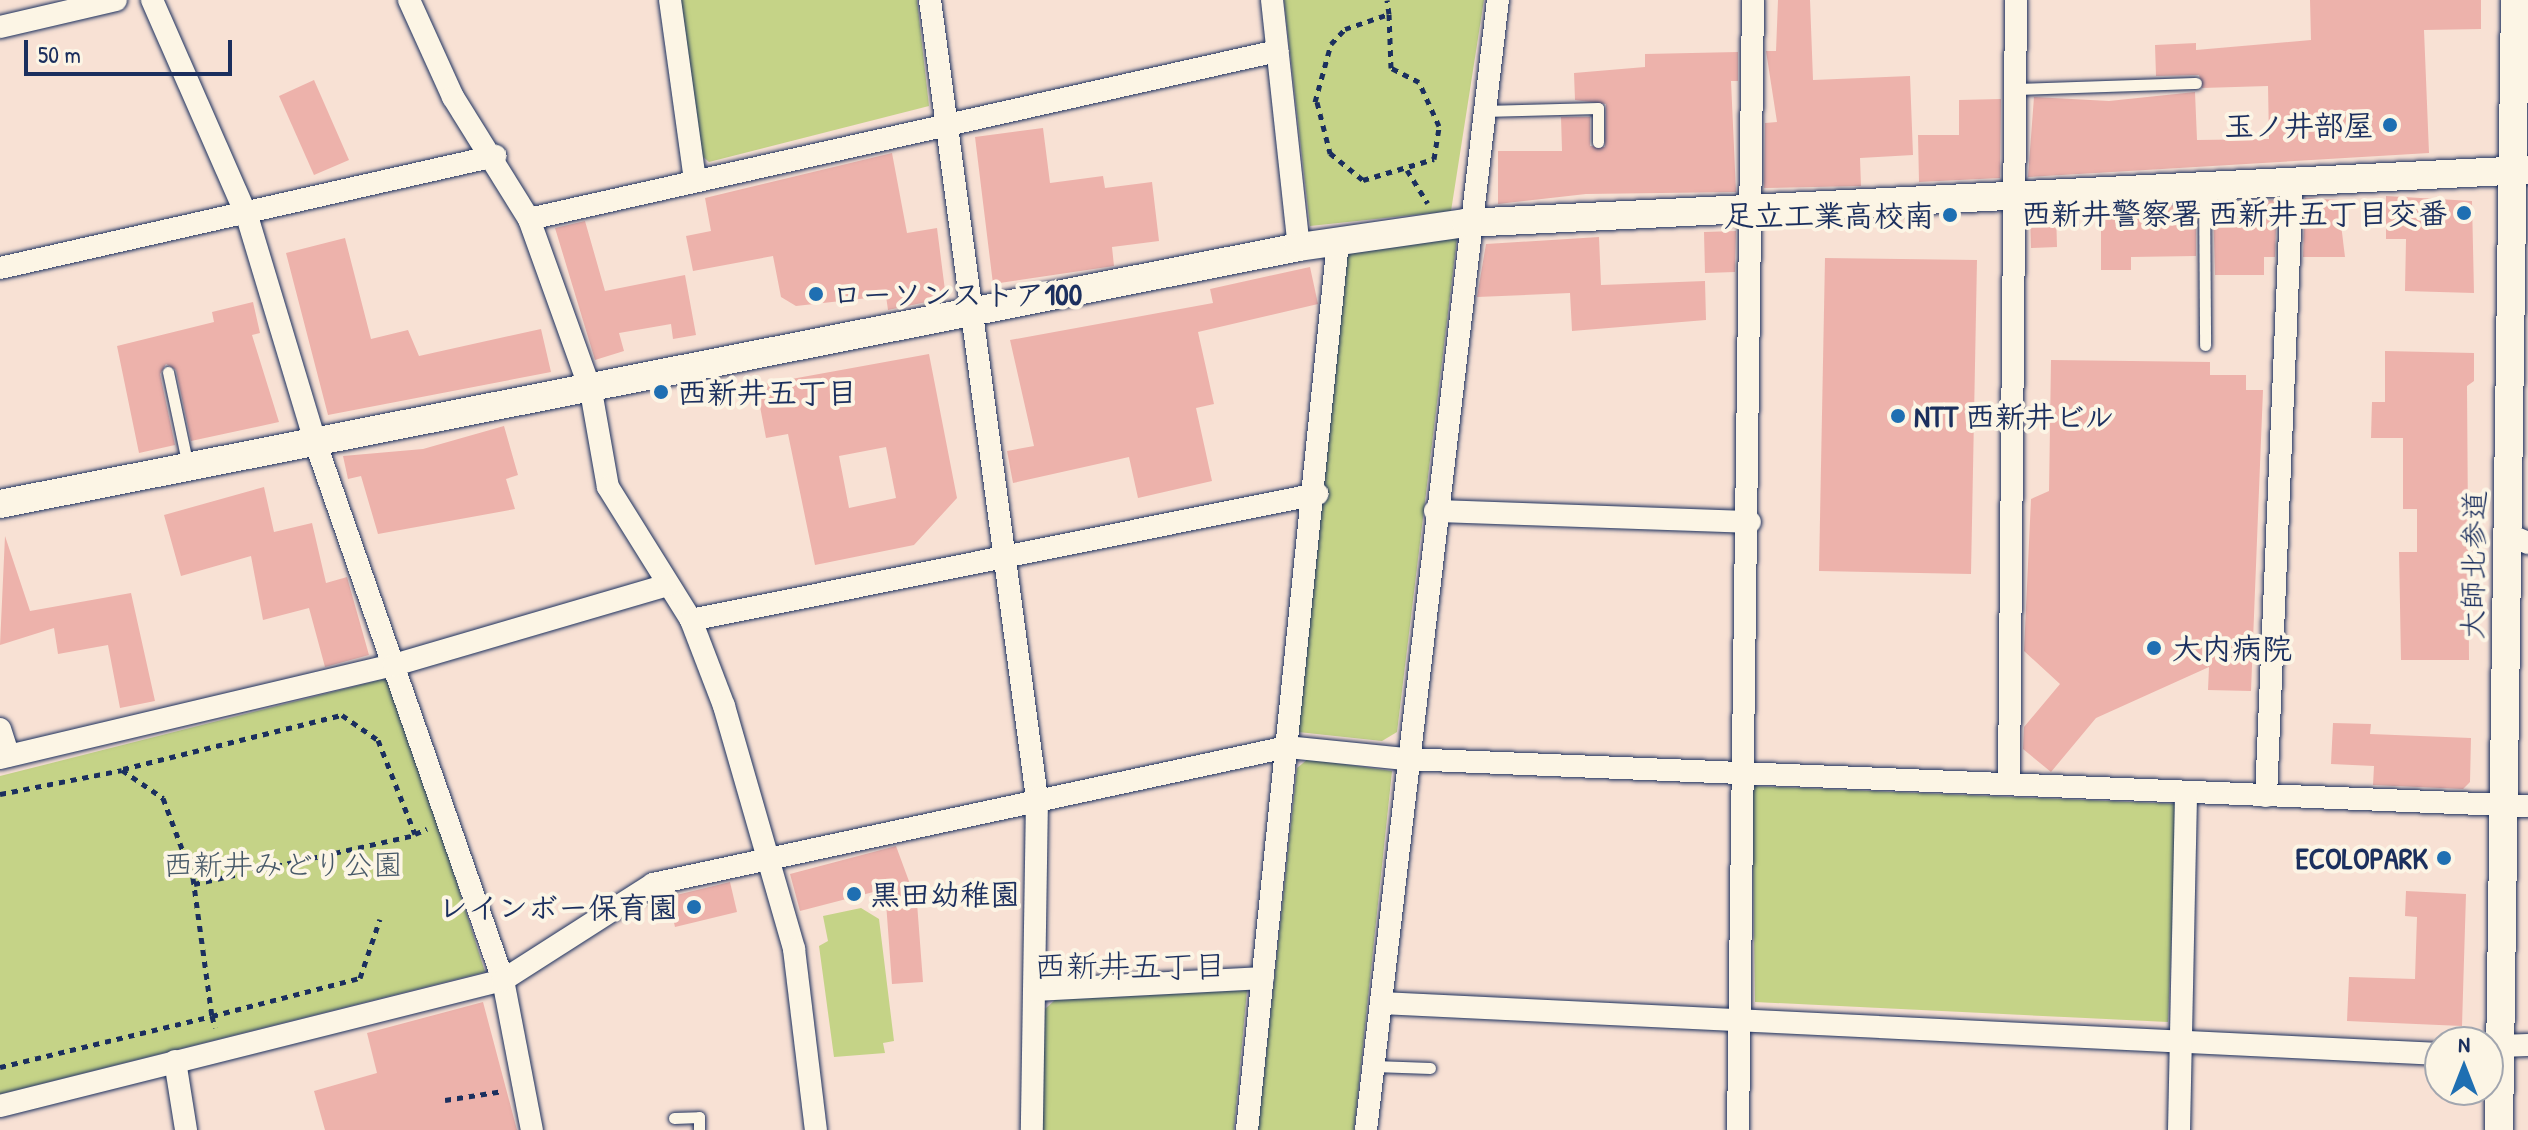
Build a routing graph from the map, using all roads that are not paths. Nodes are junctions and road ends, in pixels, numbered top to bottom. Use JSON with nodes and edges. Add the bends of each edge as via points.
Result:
{"nodes":[{"id":1,"x":116,"y":0,"type":"edge"},
{"id":2,"x":152,"y":0,"type":"edge"},
{"id":3,"x":409,"y":0,"type":"edge"},
{"id":4,"x":670,"y":0,"type":"edge"},
{"id":5,"x":930,"y":0,"type":"edge"},
{"id":6,"x":1272,"y":0,"type":"edge"},
{"id":7,"x":1498,"y":0,"type":"edge"},
{"id":8,"x":1753,"y":0,"type":"edge"},
{"id":9,"x":2016,"y":0,"type":"edge"},
{"id":10,"x":2515,"y":0,"type":"edge"},
{"id":11,"x":0,"y":27,"type":"edge"},
{"id":12,"x":1277,"y":51,"type":"junction"},
{"id":13,"x":2196,"y":83,"type":"dead end"},
{"id":14,"x":2015,"y":89,"type":"junction"},
{"id":15,"x":1482,"y":111,"type":"junction"},
{"id":16,"x":945,"y":124,"type":"junction"},
{"id":17,"x":1598,"y":142,"type":"dead end"},
{"id":18,"x":495,"y":156,"type":"junction"},
{"id":19,"x":2520,"y":170,"type":"edge"},
{"id":20,"x":695,"y":180,"type":"junction"},
{"id":21,"x":2292,"y":183,"type":"junction"},
{"id":22,"x":2204,"y":185,"type":"junction"},
{"id":23,"x":2014,"y":194,"type":"junction"},
{"id":24,"x":1750,"y":209,"type":"junction"},
{"id":25,"x":247,"y":216,"type":"junction"},
{"id":26,"x":529,"y":219,"type":"junction"},
{"id":27,"x":1466,"y":223,"type":"junction"},
{"id":28,"x":1338,"y":242,"type":"junction"},
{"id":29,"x":1299,"y":247,"type":"junction"},
{"id":30,"x":0,"y":268,"type":"edge"},
{"id":31,"x":970,"y":313,"type":"junction"},
{"id":32,"x":2205,"y":345,"type":"dead end"},
{"id":33,"x":2519,"y":360,"type":"edge"},
{"id":34,"x":168,"y":372,"type":"dead end"},
{"id":35,"x":591,"y":391,"type":"junction"},
{"id":36,"x":316,"y":444,"type":"junction"},
{"id":37,"x":188,"y":467,"type":"junction"},
{"id":38,"x":1317,"y":494,"type":"junction"},
{"id":39,"x":0,"y":504,"type":"edge"},
{"id":40,"x":1435,"y":511,"type":"junction"},
{"id":41,"x":1750,"y":522,"type":"junction"},
{"id":42,"x":2518,"y":538,"type":"edge"},
{"id":43,"x":1001,"y":554,"type":"junction"},
{"id":44,"x":668,"y":585,"type":"junction"},
{"id":45,"x":691,"y":620,"type":"junction"},
{"id":46,"x":394,"y":665,"type":"junction"},
{"id":47,"x":0,"y":729,"type":"edge"},
{"id":48,"x":1287,"y":747,"type":"junction"},
{"id":49,"x":4,"y":757,"type":"edge"},
{"id":50,"x":1406,"y":759,"type":"junction"},
{"id":51,"x":1745,"y":773,"type":"junction"},
{"id":52,"x":2009,"y":784,"type":"junction"},
{"id":53,"x":2186,"y":792,"type":"junction"},
{"id":54,"x":2266,"y":796,"type":"junction"},
{"id":55,"x":1037,"y":799,"type":"junction"},
{"id":56,"x":2516,"y":806,"type":"edge"},
{"id":57,"x":766,"y":858,"type":"junction"},
{"id":58,"x":1263,"y":978,"type":"junction"},
{"id":59,"x":503,"y":980,"type":"junction"},
{"id":60,"x":1036,"y":990,"type":"junction"},
{"id":61,"x":1381,"y":1003,"type":"junction"},
{"id":62,"x":1740,"y":1018,"type":"junction"},
{"id":63,"x":2180,"y":1044,"type":"junction"},
{"id":64,"x":2504,"y":1051,"type":"edge"},
{"id":65,"x":2424,"y":1053,"type":"edge"},
{"id":66,"x":175,"y":1061,"type":"junction"},
{"id":67,"x":1374,"y":1066,"type":"junction"},
{"id":68,"x":1430,"y":1068,"type":"dead end"},
{"id":69,"x":0,"y":1106,"type":"edge"},
{"id":70,"x":2501,"y":1106,"type":"edge"},
{"id":71,"x":674,"y":1118,"type":"dead end"},
{"id":72,"x":186,"y":1130,"type":"edge"},
{"id":73,"x":532,"y":1130,"type":"edge"},
{"id":74,"x":699,"y":1130,"type":"edge"},
{"id":75,"x":816,"y":1130,"type":"edge"},
{"id":76,"x":1032,"y":1130,"type":"edge"},
{"id":77,"x":1247,"y":1130,"type":"edge"},
{"id":78,"x":1366,"y":1130,"type":"edge"},
{"id":79,"x":1738,"y":1130,"type":"edge"},
{"id":80,"x":2179,"y":1130,"type":"edge"},
{"id":81,"x":2499,"y":1130,"type":"edge"}],
"edges":[{"from":1,"to":11,"type":"street"},
{"from":2,"to":25,"type":"street"},
{"from":3,"to":18,"type":"street","via":[[453,97]]},
{"from":4,"to":20,"type":"street"},
{"from":5,"to":16,"type":"street"},
{"from":6,"to":12,"type":"street"},
{"from":7,"to":15,"type":"street"},
{"from":8,"to":24,"type":"street"},
{"from":9,"to":14,"type":"street"},
{"from":10,"to":19,"type":"street","name":"大師北参道"},
{"from":12,"to":16,"type":"street"},
{"from":12,"to":29,"type":"street"},
{"from":13,"to":14,"type":"lane"},
{"from":14,"to":23,"type":"street"},
{"from":15,"to":17,"type":"lane","via":[[1598,108]]},
{"from":15,"to":27,"type":"street"},
{"from":16,"to":20,"type":"street"},
{"from":16,"to":31,"type":"street"},
{"from":18,"to":25,"type":"street"},
{"from":18,"to":26,"type":"street"},
{"from":19,"to":21,"type":"street"},
{"from":19,"to":33,"type":"street","name":"大師北参道"},
{"from":20,"to":26,"type":"street"},
{"from":21,"to":22,"type":"street"},
{"from":21,"to":54,"type":"street"},
{"from":22,"to":23,"type":"street"},
{"from":22,"to":32,"type":"lane"},
{"from":23,"to":24,"type":"street"},
{"from":23,"to":52,"type":"street"},
{"from":24,"to":27,"type":"street"},
{"from":24,"to":41,"type":"street"},
{"from":25,"to":30,"type":"street"},
{"from":25,"to":36,"type":"street"},
{"from":26,"to":35,"type":"street"},
{"from":27,"to":28,"type":"street"},
{"from":27,"to":40,"type":"street"},
{"from":28,"to":29,"type":"street"},
{"from":28,"to":38,"type":"street"},
{"from":29,"to":31,"type":"street"},
{"from":31,"to":35,"type":"street"},
{"from":31,"to":43,"type":"street"},
{"from":33,"to":42,"type":"street","name":"大師北参道"},
{"from":34,"to":37,"type":"lane"},
{"from":35,"to":36,"type":"street"},
{"from":35,"to":44,"type":"street","via":[[608,487]]},
{"from":36,"to":37,"type":"street"},
{"from":36,"to":46,"type":"street"},
{"from":37,"to":39,"type":"street"},
{"from":38,"to":43,"type":"street"},
{"from":38,"to":48,"type":"street"},
{"from":40,"to":41,"type":"street"},
{"from":40,"to":50,"type":"street"},
{"from":41,"to":51,"type":"street"},
{"from":42,"to":56,"type":"street","name":"大師北参道"},
{"from":43,"to":45,"type":"street"},
{"from":43,"to":55,"type":"street"},
{"from":44,"to":45,"type":"street"},
{"from":44,"to":46,"type":"street"},
{"from":45,"to":57,"type":"street","via":[[724,706]]},
{"from":46,"to":49,"type":"street"},
{"from":46,"to":59,"type":"street"},
{"from":47,"to":49,"type":"street"},
{"from":48,"to":50,"type":"street"},
{"from":48,"to":55,"type":"street"},
{"from":48,"to":58,"type":"street"},
{"from":50,"to":51,"type":"street"},
{"from":50,"to":61,"type":"street"},
{"from":51,"to":52,"type":"street"},
{"from":51,"to":62,"type":"street"},
{"from":52,"to":53,"type":"street"},
{"from":53,"to":54,"type":"street"},
{"from":53,"to":63,"type":"street"},
{"from":54,"to":56,"type":"street"},
{"from":55,"to":57,"type":"street"},
{"from":55,"to":60,"type":"street"},
{"from":56,"to":64,"type":"street","name":"大師北参道"},
{"from":57,"to":59,"type":"street","via":[[653,884]]},
{"from":57,"to":75,"type":"street","via":[[794,949]]},
{"from":58,"to":60,"type":"street"},
{"from":58,"to":77,"type":"street"},
{"from":59,"to":66,"type":"street"},
{"from":59,"to":73,"type":"street"},
{"from":60,"to":76,"type":"street"},
{"from":61,"to":62,"type":"street"},
{"from":61,"to":67,"type":"street"},
{"from":62,"to":63,"type":"street"},
{"from":62,"to":79,"type":"street"},
{"from":63,"to":65,"type":"street"},
{"from":63,"to":80,"type":"street"},
{"from":66,"to":69,"type":"street"},
{"from":66,"to":72,"type":"street"},
{"from":67,"to":68,"type":"lane"},
{"from":67,"to":78,"type":"street"},
{"from":70,"to":81,"type":"street","name":"大師北参道"},
{"from":71,"to":74,"type":"lane","via":[[699,1117]]}]}
